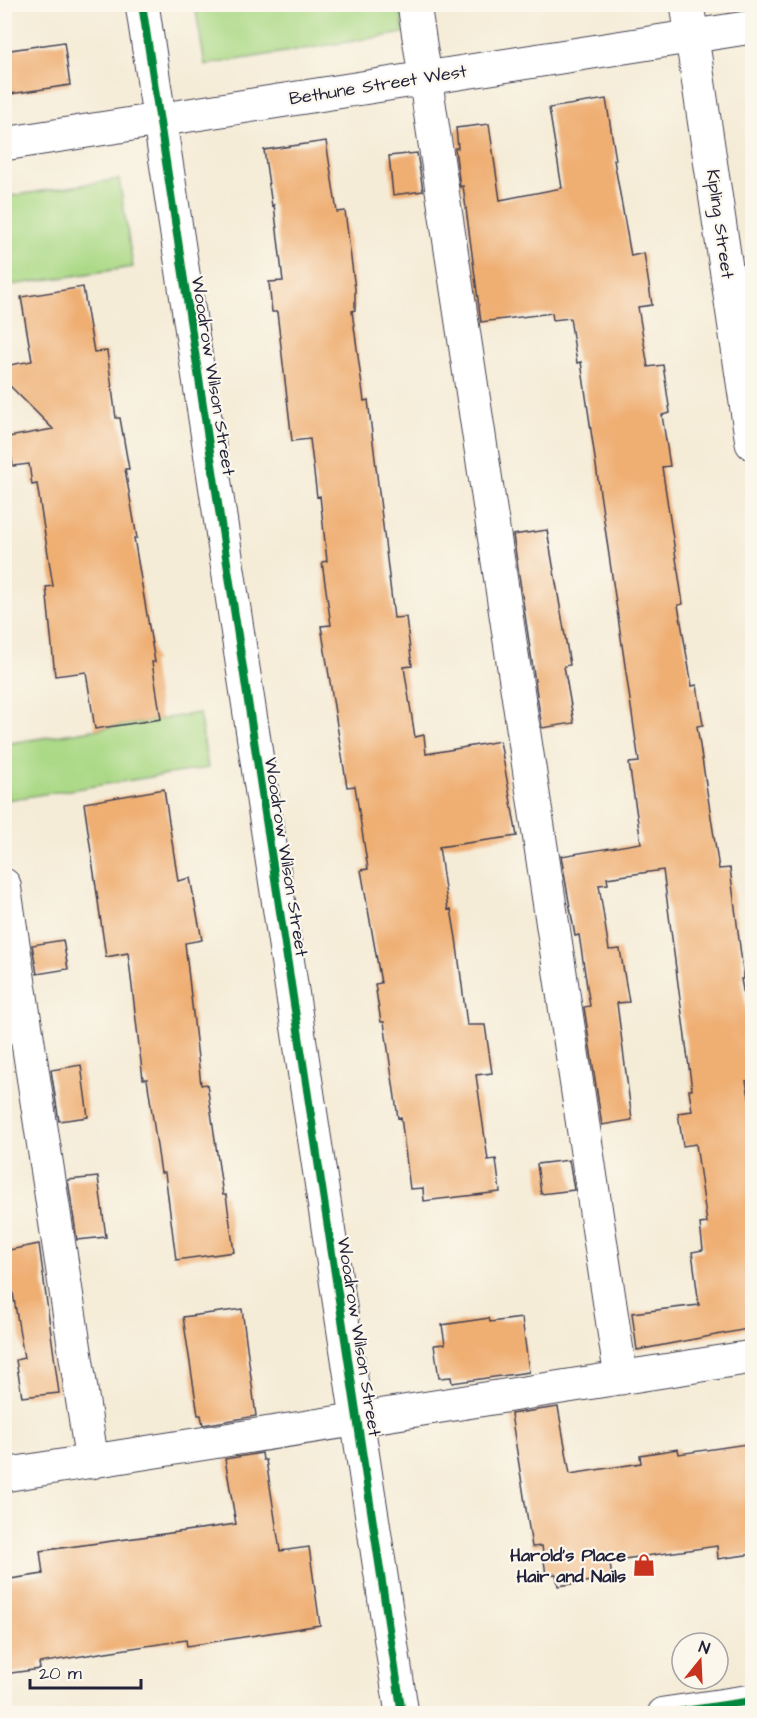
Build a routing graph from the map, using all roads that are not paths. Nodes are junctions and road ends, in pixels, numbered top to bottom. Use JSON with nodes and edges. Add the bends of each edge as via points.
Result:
{"nodes":[{"id":1,"x":142,"y":4,"type":"edge"},
{"id":2,"x":414,"y":4,"type":"edge"},
{"id":3,"x":690,"y":20,"type":"edge"},
{"id":4,"x":753,"y":27,"type":"edge"},
{"id":5,"x":426,"y":77,"type":"junction"},
{"id":6,"x":159,"y":121,"type":"junction"},
{"id":7,"x":4,"y":144,"type":"edge"},
{"id":8,"x":753,"y":443,"type":"edge"},
{"id":9,"x":4,"y":885,"type":"edge"},
{"id":10,"x":753,"y":1357,"type":"edge"},
{"id":11,"x":621,"y":1378,"type":"junction"},
{"id":12,"x":357,"y":1420,"type":"junction"},
{"id":13,"x":92,"y":1461,"type":"junction"},
{"id":14,"x":4,"y":1475,"type":"edge"},
{"id":15,"x":753,"y":1701,"type":"edge"},
{"id":16,"x":402,"y":1713,"type":"edge"},
{"id":17,"x":664,"y":1713,"type":"edge"}],
"edges":[{"from":1,"to":6,"type":"street","name":"Woodrow Wilson Street"},
{"from":2,"to":5,"type":"street"},
{"from":3,"to":4,"type":"street","name":"Bethune Street West"},
{"from":3,"to":5,"type":"street","name":"Bethune Street West"},
{"from":3,"to":8,"type":"street","name":"Kipling Street"},
{"from":5,"to":6,"type":"street","name":"Bethune Street West"},
{"from":5,"to":11,"type":"street"},
{"from":6,"to":7,"type":"street","name":"Bethune Street West"},
{"from":6,"to":12,"type":"street","name":"Woodrow Wilson Street"},
{"from":9,"to":13,"type":"street"},
{"from":10,"to":11,"type":"street"},
{"from":11,"to":12,"type":"street"},
{"from":12,"to":13,"type":"street"},
{"from":12,"to":16,"type":"street","name":"Woodrow Wilson Street"},
{"from":13,"to":14,"type":"street"},
{"from":15,"to":17,"type":"street"}]}
